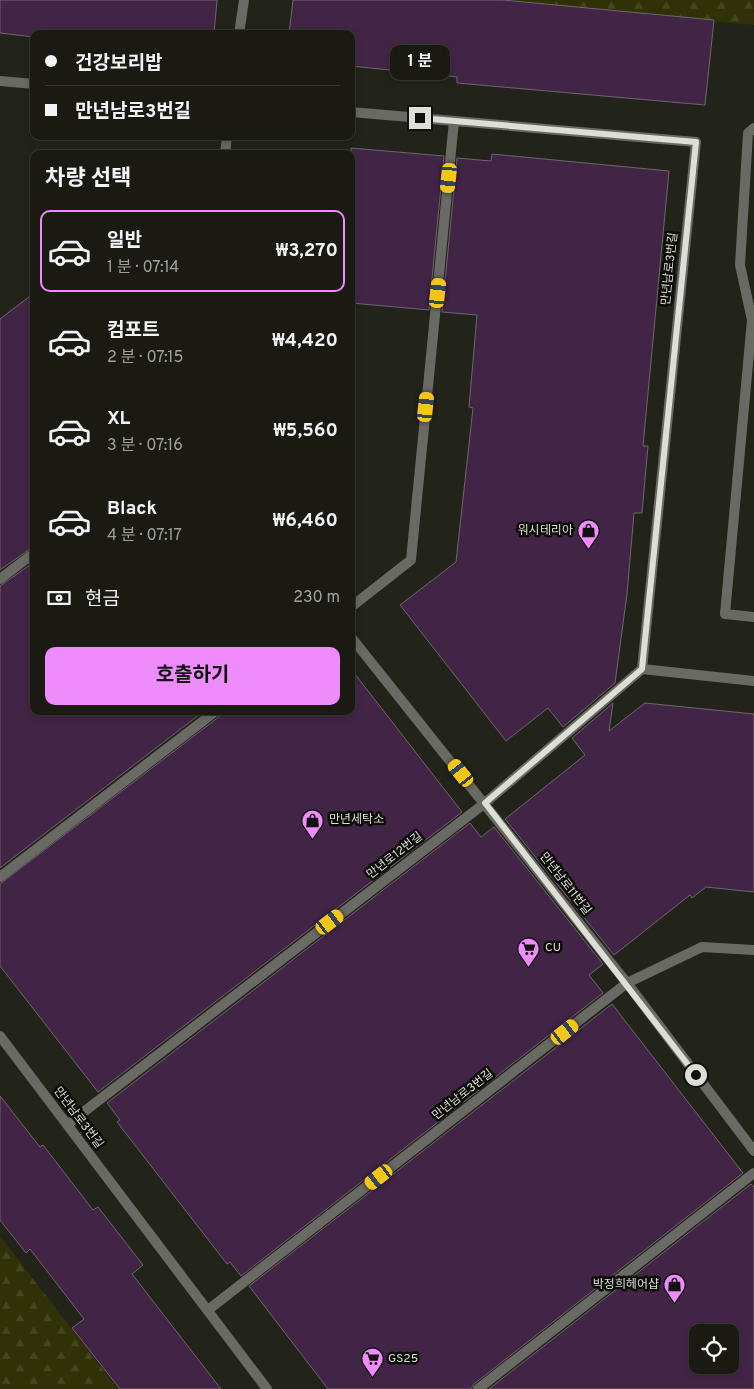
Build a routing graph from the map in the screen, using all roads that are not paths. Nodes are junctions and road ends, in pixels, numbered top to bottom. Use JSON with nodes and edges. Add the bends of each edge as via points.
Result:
{"nodes":[{"id":1,"x":244,"y":0,"type":"edge"},
{"id":2,"x":240,"y":30,"type":"edge"},
{"id":3,"x":0,"y":80,"type":"edge"},
{"id":4,"x":30,"y":84,"type":"edge"},
{"id":5,"x":355,"y":112,"type":"edge"},
{"id":6,"x":454,"y":121,"type":"junction"},
{"id":7,"x":754,"y":128,"type":"edge"},
{"id":8,"x":30,"y":556,"type":"edge"},
{"id":9,"x":0,"y":579,"type":"edge"},
{"id":10,"x":355,"y":605,"type":"edge"},
{"id":11,"x":754,"y":617,"type":"edge"},
{"id":12,"x":355,"y":642,"type":"edge"},
{"id":13,"x":642,"y":669,"type":"junction"},
{"id":14,"x":754,"y":681,"type":"edge"},
{"id":15,"x":211,"y":715,"type":"edge"},
{"id":16,"x":485,"y":803,"type":"junction"},
{"id":17,"x":0,"y":877,"type":"edge"},
{"id":18,"x":754,"y":950,"type":"edge"},
{"id":19,"x":627,"y":983,"type":"junction"},
{"id":20,"x":0,"y":1036,"type":"edge"},
{"id":21,"x":68,"y":1124,"type":"junction"},
{"id":22,"x":754,"y":1151,"type":"edge"},
{"id":23,"x":754,"y":1173,"type":"edge"},
{"id":24,"x":208,"y":1310,"type":"junction"},
{"id":25,"x":267,"y":1389,"type":"edge"},
{"id":26,"x":478,"y":1389,"type":"edge"}],
"edges":[{"from":1,"to":2,"type":"street"},
{"from":3,"to":4,"type":"street"},
{"from":5,"to":6,"type":"street","name":"만년남로3번길"},
{"from":6,"to":10,"type":"street","via":[[411,560]]},
{"from":6,"to":13,"type":"street","name":"만년남로3번길","via":[[696,142]]},
{"from":7,"to":11,"type":"street","via":[[748,133],[740,265],[752,320],[725,614]]},
{"from":8,"to":9,"type":"street"},
{"from":12,"to":16,"type":"street","name":"만년남로11번길"},
{"from":13,"to":14,"type":"street"},
{"from":13,"to":16,"type":"street","name":"만년로12번길"},
{"from":15,"to":17,"type":"street"},
{"from":16,"to":19,"type":"street","name":"만년남로11번길"},
{"from":16,"to":21,"type":"street","name":"만년로12번길"},
{"from":18,"to":19,"type":"street","name":"만년남로3번길","via":[[702,947]]},
{"from":19,"to":22,"type":"street","name":"만년남로11번길"},
{"from":19,"to":24,"type":"street","name":"만년남로3번길"},
{"from":20,"to":21,"type":"street","name":"만년남로3번길"},
{"from":21,"to":24,"type":"street","name":"만년남로3번길"},
{"from":23,"to":26,"type":"street"},
{"from":24,"to":25,"type":"street","name":"만년남로3번길"}]}
